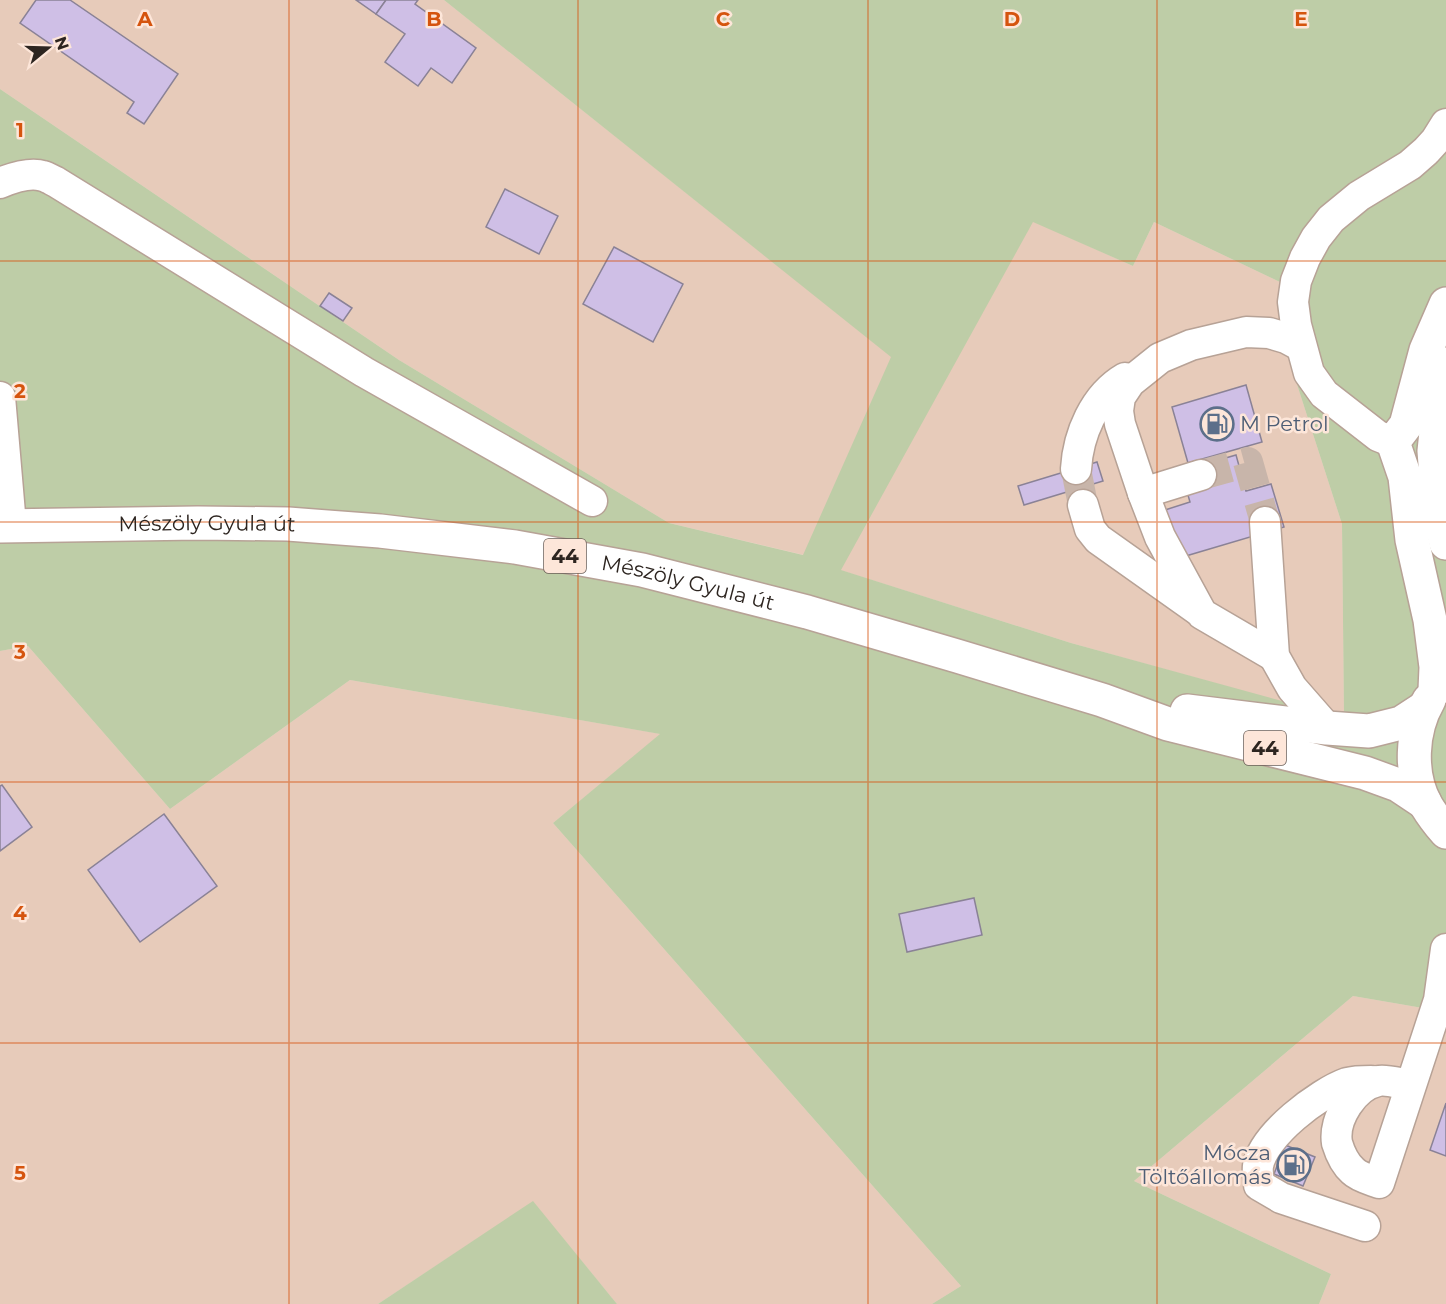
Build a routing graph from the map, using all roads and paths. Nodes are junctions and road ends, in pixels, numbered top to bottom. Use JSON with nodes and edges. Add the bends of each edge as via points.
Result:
{"nodes":[{"id":1,"x":1446,"y":124,"type":"edge"},
{"id":2,"x":0,"y":183,"type":"edge"},
{"id":3,"x":1446,"y":304,"type":"edge"},
{"id":4,"x":1301,"y":346,"type":"junction"},
{"id":5,"x":1160,"y":358,"type":"junction"},
{"id":6,"x":1446,"y":364,"type":"edge"},
{"id":7,"x":0,"y":397,"type":"edge"},
{"id":8,"x":1393,"y":442,"type":"junction"},
{"id":9,"x":1076,"y":469,"type":"tunnel mouth"},
{"id":10,"x":1201,"y":475,"type":"tunnel mouth"},
{"id":11,"x":1143,"y":493,"type":"junction"},
{"id":12,"x":592,"y":501,"type":"dead end"},
{"id":13,"x":1083,"y":505,"type":"tunnel mouth"},
{"id":14,"x":1265,"y":522,"type":"tunnel mouth"},
{"id":15,"x":6,"y":526,"type":"edge"},
{"id":16,"x":1446,"y":543,"type":"edge"},
{"id":17,"x":1202,"y":614,"type":"junction"},
{"id":18,"x":1274,"y":656,"type":"junction"},
{"id":19,"x":1435,"y":692,"type":"edge"},
{"id":20,"x":1102,"y":700,"type":"junction"},
{"id":21,"x":1327,"y":728,"type":"junction"},
{"id":22,"x":1425,"y":803,"type":"junction"},
{"id":23,"x":1446,"y":832,"type":"edge"},
{"id":24,"x":1446,"y":950,"type":"edge"},
{"id":25,"x":1441,"y":1006,"type":"edge"},
{"id":26,"x":1380,"y":1080,"type":"junction"},
{"id":27,"x":1411,"y":1085,"type":"junction"},
{"id":28,"x":1365,"y":1227,"type":"dead end"}],
"edges":[{"from":1,"to":4,"type":"street","via":[[1426,152],[1342,208],[1316,238],[1296,281],[1293,302]]},
{"from":2,"to":12,"type":"street","via":[[41,175],[56,182],[364,372]]},
{"from":3,"to":8,"type":"main road","via":[[1426,350],[1406,425]]},
{"from":4,"to":5,"type":"street","via":[[1269,333],[1246,332],[1191,345]]},
{"from":4,"to":8,"type":"street","via":[[1308,373],[1324,394],[1378,436]]},
{"from":5,"to":9,"type":"street","via":[[1119,382],[1101,401],[1089,417]]},
{"from":5,"to":11,"type":"street","via":[[1130,382],[1120,397],[1118,411]]},
{"from":6,"to":16,"type":"main road","via":[[1434,451],[1439,515]]},
{"from":7,"to":15,"type":"street"},
{"from":8,"to":19,"type":"main road","via":[[1405,477],[1412,540],[1430,620]]},
{"from":10,"to":11,"type":"street"},
{"from":11,"to":17,"type":"street","via":[[1160,537]]},
{"from":13,"to":17,"type":"street","via":[[1090,529],[1098,539]]},
{"from":14,"to":18,"type":"street"},
{"from":15,"to":20,"type":"main road","name":"Mészöly Gyula út","number":"44","via":[[288,524],[515,547],[642,570],[744,596]]},
{"from":17,"to":18,"type":"street"},
{"from":18,"to":21,"type":"street","via":[[1292,688]]},
{"from":19,"to":21,"type":"main road","name":"Mészöly Gyula út","number":"44","via":[[1401,723],[1369,731]]},
{"from":19,"to":22,"type":"main road","name":"Mészöly Gyula út","number":"44","via":[[1418,727],[1414,748],[1415,770]]},
{"from":20,"to":21,"type":"main road","name":"Mészöly Gyula út","number":"44"},
{"from":20,"to":22,"type":"main road","name":"Mészöly Gyula út","number":"44","via":[[1168,724],[1365,773],[1398,785]]},
{"from":22,"to":23,"type":"main road","name":"Mészöly Gyula út","number":"44"},
{"from":24,"to":25,"type":"street"},
{"from":25,"to":27,"type":"street"},
{"from":26,"to":27,"type":"street"},
{"from":26,"to":27,"type":"street","via":[[1362,1088],[1347,1104],[1339,1122],[1337,1141],[1343,1159],[1355,1174],[1378,1183]]},
{"from":26,"to":28,"type":"street","via":[[1350,1082],[1325,1093],[1288,1121],[1261,1154],[1257,1168],[1259,1185],[1281,1198]]}]}
